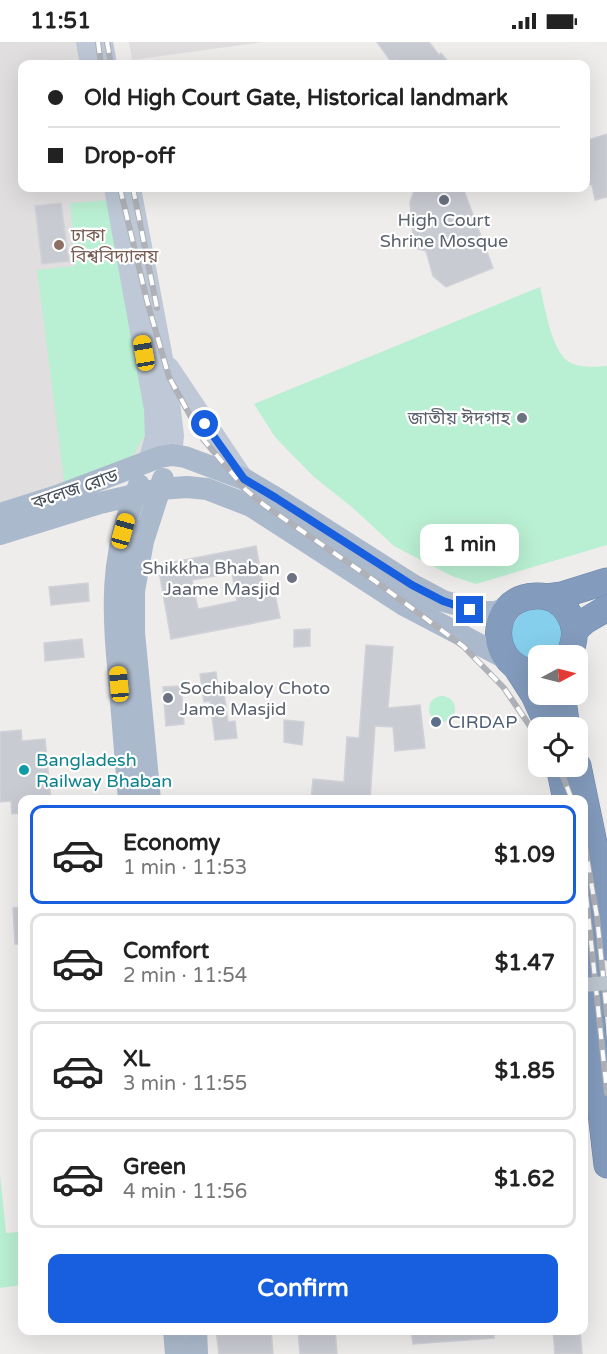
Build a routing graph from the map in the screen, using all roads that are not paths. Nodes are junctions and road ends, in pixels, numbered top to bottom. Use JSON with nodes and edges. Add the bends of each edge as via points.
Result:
{"nodes":[{"id":1,"x":86,"y":42,"type":"edge"},
{"id":2,"x":103,"y":42,"type":"edge"},
{"id":3,"x":89,"y":60,"type":"edge"},
{"id":4,"x":106,"y":60,"type":"edge"},
{"id":5,"x":115,"y":192,"type":"edge"},
{"id":6,"x":132,"y":192,"type":"edge"},
{"id":7,"x":163,"y":357,"type":"junction"},
{"id":8,"x":172,"y":455,"type":"junction"},
{"id":9,"x":148,"y":461,"type":"junction"},
{"id":10,"x":244,"y":479,"type":"junction"},
{"id":11,"x":160,"y":489,"type":"junction"},
{"id":12,"x":134,"y":495,"type":"junction"},
{"id":13,"x":0,"y":514,"type":"edge"},
{"id":14,"x":0,"y":534,"type":"edge"},
{"id":15,"x":607,"y":581,"type":"edge"},
{"id":16,"x":547,"y":597,"type":"junction"},
{"id":17,"x":607,"y":608,"type":"edge"},
{"id":18,"x":507,"y":609,"type":"junction"},
{"id":19,"x":574,"y":630,"type":"junction"},
{"id":20,"x":573,"y":645,"type":"edge"},
{"id":21,"x":520,"y":666,"type":"edge"},
{"id":22,"x":544,"y":717,"type":"edge"},
{"id":23,"x":561,"y":777,"type":"edge"},
{"id":24,"x":581,"y":777,"type":"edge"},
{"id":25,"x":129,"y":795,"type":"edge"},
{"id":26,"x":150,"y":795,"type":"edge"},
{"id":27,"x":565,"y":795,"type":"edge"},
{"id":28,"x":586,"y":795,"type":"edge"},
{"id":29,"x":588,"y":802,"type":"edge"},
{"id":30,"x":602,"y":852,"type":"edge"},
{"id":31,"x":595,"y":935,"type":"edge"},
{"id":32,"x":607,"y":983,"type":"edge"},
{"id":33,"x":588,"y":985,"type":"edge"},
{"id":34,"x":589,"y":1061,"type":"edge"},
{"id":35,"x":607,"y":1165,"type":"edge"},
{"id":36,"x":174,"y":1335,"type":"edge"},
{"id":37,"x":196,"y":1335,"type":"edge"},
{"id":38,"x":176,"y":1354,"type":"edge"},
{"id":39,"x":197,"y":1354,"type":"edge"}],
"edges":[{"from":1,"to":3,"type":"main road"},
{"from":2,"to":4,"type":"main road"},
{"from":5,"to":9,"type":"main road","via":[[154,409],[155,437]]},
{"from":6,"to":7,"type":"main road"},
{"from":7,"to":8,"type":"main road","via":[[173,423]]},
{"from":7,"to":10,"type":"main road"},
{"from":8,"to":9,"type":"main road","name":"কলেজ রোড"},
{"from":8,"to":10,"type":"main road"},
{"from":8,"to":11,"type":"main road"},
{"from":9,"to":12,"type":"main road"},
{"from":9,"to":13,"type":"main road","name":"কলেজ রোড"},
{"from":10,"to":18,"type":"main road","via":[[437,598],[484,612]]},
{"from":11,"to":12,"type":"main road","name":"কলেজ রোড"},
{"from":11,"to":21,"type":"main road","name":"কলেজ রোড","via":[[207,489],[239,500],[404,605]]},
{"from":11,"to":26,"type":"main road","via":[[143,540],[134,591],[134,632]]},
{"from":12,"to":14,"type":"main road","name":"কলেজ রোড"},
{"from":12,"to":25,"type":"main road","via":[[118,550],[113,597]]},
{"from":15,"to":16,"type":"highway"},
{"from":16,"to":18,"type":"highway","via":[[525,597]]},
{"from":16,"to":19,"type":"highway","via":[[564,607]]},
{"from":17,"to":19,"type":"highway"},
{"from":18,"to":21,"type":"highway","via":[[498,634],[502,651]]},
{"from":19,"to":20,"type":"highway"},
{"from":21,"to":22,"type":"highway"},
{"from":23,"to":27,"type":"highway"},
{"from":24,"to":28,"type":"highway"},
{"from":29,"to":30,"type":"highway"},
{"from":30,"to":31,"type":"highway"},
{"from":31,"to":34,"type":"highway"},
{"from":32,"to":33,"type":"street","bridge":true},
{"from":34,"to":35,"type":"highway"},
{"from":36,"to":38,"type":"main road"},
{"from":37,"to":39,"type":"main road"}]}
